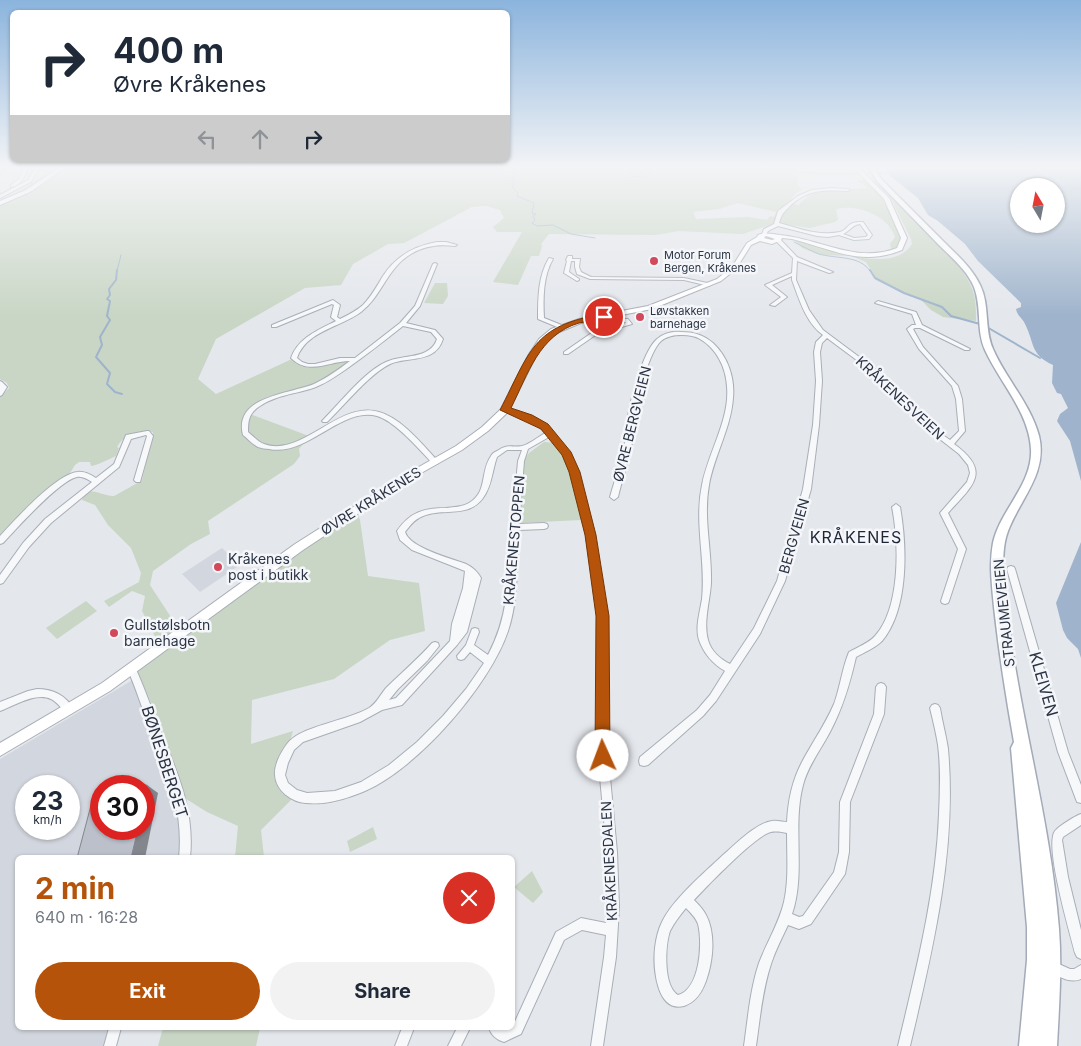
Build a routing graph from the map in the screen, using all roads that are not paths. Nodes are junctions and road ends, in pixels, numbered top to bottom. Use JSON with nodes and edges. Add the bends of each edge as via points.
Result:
{"nodes":[{"id":1,"x":778,"y":217,"type":"edge"},
{"id":2,"x":895,"y":217,"type":"edge"},
{"id":3,"x":915,"y":217,"type":"edge"},
{"id":4,"x":777,"y":224,"type":"junction"},
{"id":5,"x":837,"y":233,"type":"junction"},
{"id":6,"x":765,"y":235,"type":"junction"},
{"id":7,"x":778,"y":240,"type":"junction"},
{"id":8,"x":455,"y":245,"type":"dead end"},
{"id":9,"x":795,"y":258,"type":"junction"},
{"id":10,"x":551,"y":259,"type":"dead end"},
{"id":11,"x":435,"y":264,"type":"dead end"},
{"id":12,"x":831,"y":272,"type":"dead end"},
{"id":13,"x":793,"y":274,"type":"junction"},
{"id":14,"x":577,"y":280,"type":"dead end"},
{"id":15,"x":709,"y":284,"type":"junction"},
{"id":16,"x":878,"y":303,"type":"dead end"},
{"id":17,"x":773,"y":305,"type":"dead end"},
{"id":18,"x":603,"y":316,"type":"junction"},
{"id":19,"x":340,"y":322,"type":"junction"},
{"id":20,"x":402,"y":324,"type":"junction"},
{"id":21,"x":274,"y":326,"type":"dead end"},
{"id":22,"x":918,"y":326,"type":"junction"},
{"id":23,"x":562,"y":327,"type":"junction"},
{"id":24,"x":826,"y":336,"type":"junction"},
{"id":25,"x":967,"y":349,"type":"dead end"},
{"id":26,"x":566,"y":353,"type":"dead end"},
{"id":27,"x":356,"y":360,"type":"junction"},
{"id":28,"x":0,"y":383,"type":"edge"},
{"id":29,"x":0,"y":394,"type":"edge"},
{"id":30,"x":505,"y":410,"type":"junction"},
{"id":31,"x":326,"y":421,"type":"dead end"},
{"id":32,"x":550,"y":433,"type":"junction"},
{"id":33,"x":950,"y":444,"type":"junction"},
{"id":34,"x":524,"y":448,"type":"junction"},
{"id":35,"x":435,"y":462,"type":"junction"},
{"id":36,"x":138,"y":480,"type":"dead end"},
{"id":37,"x":96,"y":481,"type":"junction"},
{"id":38,"x":614,"y":497,"type":"dead end"},
{"id":39,"x":896,"y":507,"type":"dead end"},
{"id":40,"x":544,"y":526,"type":"dead end"},
{"id":41,"x":515,"y":527,"type":"junction"},
{"id":42,"x":0,"y":541,"type":"edge"},
{"id":43,"x":1011,"y":568,"type":"dead end"},
{"id":44,"x":0,"y":581,"type":"edge"},
{"id":45,"x":944,"y":601,"type":"dead end"},
{"id":46,"x":475,"y":632,"type":"dead end"},
{"id":47,"x":434,"y":646,"type":"dead end"},
{"id":48,"x":469,"y":647,"type":"junction"},
{"id":49,"x":460,"y":656,"type":"dead end"},
{"id":50,"x":489,"y":660,"type":"junction"},
{"id":51,"x":131,"y":668,"type":"junction"},
{"id":52,"x":732,"y":670,"type":"junction"},
{"id":53,"x":881,"y":687,"type":"dead end"},
{"id":54,"x":379,"y":706,"type":"junction"},
{"id":55,"x":0,"y":707,"type":"edge"},
{"id":56,"x":935,"y":708,"type":"dead end"},
{"id":57,"x":69,"y":710,"type":"junction"},
{"id":58,"x":0,"y":750,"type":"edge"},
{"id":59,"x":644,"y":761,"type":"dead end"},
{"id":60,"x":1081,"y":798,"type":"edge"},
{"id":61,"x":1080,"y":821,"type":"edge"},
{"id":62,"x":793,"y":828,"type":"junction"},
{"id":63,"x":184,"y":855,"type":"edge"},
{"id":64,"x":687,"y":901,"type":"junction"},
{"id":65,"x":786,"y":918,"type":"junction"},
{"id":66,"x":612,"y":930,"type":"junction"},
{"id":67,"x":1081,"y":953,"type":"edge"},
{"id":68,"x":1043,"y":963,"type":"junction"},
{"id":69,"x":1081,"y":971,"type":"edge"},
{"id":70,"x":114,"y":1030,"type":"edge"},
{"id":71,"x":407,"y":1030,"type":"edge"},
{"id":72,"x":463,"y":1030,"type":"edge"},
{"id":73,"x":497,"y":1030,"type":"edge"},
{"id":74,"x":599,"y":1045,"type":"edge"},
{"id":75,"x":110,"y":1046,"type":"edge"},
{"id":76,"x":401,"y":1046,"type":"edge"},
{"id":77,"x":454,"y":1046,"type":"edge"},
{"id":78,"x":750,"y":1046,"type":"edge"},
{"id":79,"x":904,"y":1046,"type":"edge"},
{"id":80,"x":1029,"y":1046,"type":"edge"},
{"id":81,"x":1046,"y":1046,"type":"edge"}],
"edges":[{"from":1,"to":4,"type":"street","name":"ØVRE KRÅKENES"},
{"from":2,"to":7,"type":"main road","via":[[904,238],[902,247],[888,254],[867,255],[800,239]]},
{"from":3,"to":68,"type":"main road","name":"STRAUMEVEIEN","via":[[958,260],[974,282],[981,302],[985,340],[1027,416],[1035,439],[1034,471],[1004,526],[997,559],[1018,731],[1028,770],[1040,847],[1048,919]]},
{"from":4,"to":5,"type":"street","via":[[820,236]]},
{"from":4,"to":6,"type":"street","name":"ØVRE KRÅKENES"},
{"from":5,"to":5,"type":"street","via":[[858,223],[864,225],[870,235],[858,239]]},
{"from":6,"to":7,"type":"main road"},
{"from":6,"to":15,"type":"main road","name":"ØVRE KRÅKENES","via":[[748,247],[732,271]]},
{"from":7,"to":9,"type":"street"},
{"from":8,"to":19,"type":"street","via":[[431,244],[408,253],[390,270],[377,294]]},
{"from":9,"to":12,"type":"street"},
{"from":9,"to":13,"type":"street"},
{"from":10,"to":23,"type":"street","via":[[545,267],[540,297],[541,319]]},
{"from":11,"to":20,"type":"street","via":[[424,294]]},
{"from":13,"to":17,"type":"street","via":[[768,285],[784,297]]},
{"from":13,"to":24,"type":"street","via":[[806,310]]},
{"from":14,"to":15,"type":"street","via":[[566,274],[569,258],[578,260],[576,267],[579,273],[590,278],[684,279]]},
{"from":15,"to":18,"type":"main road","name":"ØVRE KRÅKENES","via":[[650,308]]},
{"from":16,"to":22,"type":"street","via":[[914,313]]},
{"from":18,"to":23,"type":"main road","name":"ØVRE KRÅKENES"},
{"from":18,"to":26,"type":"street","name":"ØVRE KRÅKENES","via":[[609,321],[626,320],[629,324],[595,333]]},
{"from":19,"to":21,"type":"street","via":[[334,317],[337,305],[333,302]]},
{"from":19,"to":27,"type":"street","via":[[302,344],[294,358],[307,365],[344,358]]},
{"from":20,"to":27,"type":"street"},
{"from":20,"to":31,"type":"street","via":[[433,331],[440,339],[438,347],[426,354],[398,359],[383,366]]},
{"from":22,"to":25,"type":"street"},
{"from":22,"to":33,"type":"street","name":"KRÅKENESVEIEN","via":[[910,328],[912,334],[958,393],[962,431]]},
{"from":23,"to":30,"type":"main road","name":"ØVRE KRÅKENES","via":[[542,341],[533,354]]},
{"from":24,"to":33,"type":"street","name":"KRÅKENESVEIEN","via":[[876,372],[925,425]]},
{"from":24,"to":52,"type":"street","name":"BERGVEIEN","via":[[819,342],[817,352],[819,391],[815,438],[807,490],[793,544],[768,612]]},
{"from":27,"to":35,"type":"street","via":[[315,385],[260,404],[247,417],[245,433],[259,444],[281,447],[296,444],[354,414],[374,413],[393,422]]},
{"from":28,"to":29,"type":"street","via":[[4,387]]},
{"from":30,"to":32,"type":"street","name":"KRÅKENESDALEN","via":[[538,422]]},
{"from":30,"to":35,"type":"main road","name":"ØVRE KRÅKENES","via":[[479,434]]},
{"from":32,"to":34,"type":"street","name":"KRÅKENESTOPPEN"},
{"from":32,"to":66,"type":"street","name":"KRÅKENESDALEN","via":[[567,454],[574,472],[590,535],[602,616],[602,745],[612,852]]},
{"from":33,"to":45,"type":"street","name":"KRÅKENESVEIEN","via":[[968,460],[974,473],[967,487],[944,513],[962,549]]},
{"from":34,"to":41,"type":"street","name":"KRÅKENESTOPPEN"},
{"from":34,"to":54,"type":"street","name":"KRÅKENESTOPPEN","via":[[506,448],[494,456],[485,489],[473,504],[458,510],[420,514],[401,531],[403,538],[415,548],[469,569],[477,583],[464,629],[454,642],[399,702]]},
{"from":35,"to":51,"type":"main road","name":"ØVRE KRÅKENES","via":[[306,542]]},
{"from":36,"to":37,"type":"street","via":[[150,436],[147,434],[128,437],[116,464]]},
{"from":37,"to":42,"type":"street","via":[[84,475],[73,475],[33,507]]},
{"from":37,"to":44,"type":"street","via":[[48,521],[26,544]]},
{"from":38,"to":52,"type":"street","name":"ØVRE BERGVEIEN","via":[[628,446],[634,404],[652,349],[660,338],[673,333],[689,333],[704,338],[725,364],[731,394],[703,497],[708,582],[702,634],[713,656]]},
{"from":39,"to":62,"type":"street","via":[[900,520],[901,570],[890,619],[879,639],[852,656],[837,709],[801,774],[795,795]]},
{"from":40,"to":41,"type":"street"},
{"from":41,"to":50,"type":"street","name":"KRÅKENESTOPPEN","via":[[510,602],[501,641]]},
{"from":43,"to":60,"type":"street","name":"KLEIVEN","via":[[1061,746]]},
{"from":46,"to":48,"type":"street"},
{"from":47,"to":54,"type":"street","name":"KRÅKENESTOPPEN"},
{"from":48,"to":49,"type":"street"},
{"from":48,"to":50,"type":"street"},
{"from":50,"to":54,"type":"street","name":"KRÅKENESTOPPEN","via":[[478,681],[456,709],[429,737],[382,776],[358,790],[330,798],[296,797],[287,790],[280,779],[282,764],[298,740],[345,724]]},
{"from":51,"to":57,"type":"main road","name":"ØVRE KRÅKENES"},
{"from":51,"to":63,"type":"street","name":"BØNESBERGET","via":[[179,796],[186,836]]},
{"from":52,"to":59,"type":"street","name":"BERGVEIEN","via":[[700,714]]},
{"from":53,"to":65,"type":"street","via":[[878,714],[845,802],[844,852],[839,874],[807,920],[799,923]]},
{"from":55,"to":57,"type":"street","via":[[42,692],[56,695]]},
{"from":56,"to":79,"type":"street","via":[[944,784],[940,859],[932,918]]},
{"from":57,"to":58,"type":"main road","name":"ØVRE KRÅKENES"},
{"from":61,"to":67,"type":"street","via":[[1064,829],[1057,840],[1062,877]]},
{"from":62,"to":64,"type":"street","via":[[772,826],[760,831]]},
{"from":62,"to":65,"type":"street","via":[[793,879]]},
{"from":64,"to":64,"type":"street","via":[[667,924],[661,942],[664,987],[672,1000],[677,1001],[687,998],[696,988],[704,967],[707,945],[701,917]]},
{"from":65,"to":78,"type":"street","via":[[759,984]]},
{"from":66,"to":73,"type":"street","name":"KRÅKENESDALEN","via":[[581,924],[560,936],[517,1030],[504,1036]]},
{"from":66,"to":74,"type":"street","name":"KRÅKENESDALEN"},
{"from":68,"to":69,"type":"street","via":[[1070,975]]},
{"from":68,"to":80,"type":"main road","name":"STRAUMEVEIEN"},
{"from":68,"to":81,"type":"main road","name":"STRAUMEVEIEN","via":[[1050,1000]]},
{"from":70,"to":75,"type":"street"},
{"from":71,"to":76,"type":"street"},
{"from":72,"to":77,"type":"street"}]}
